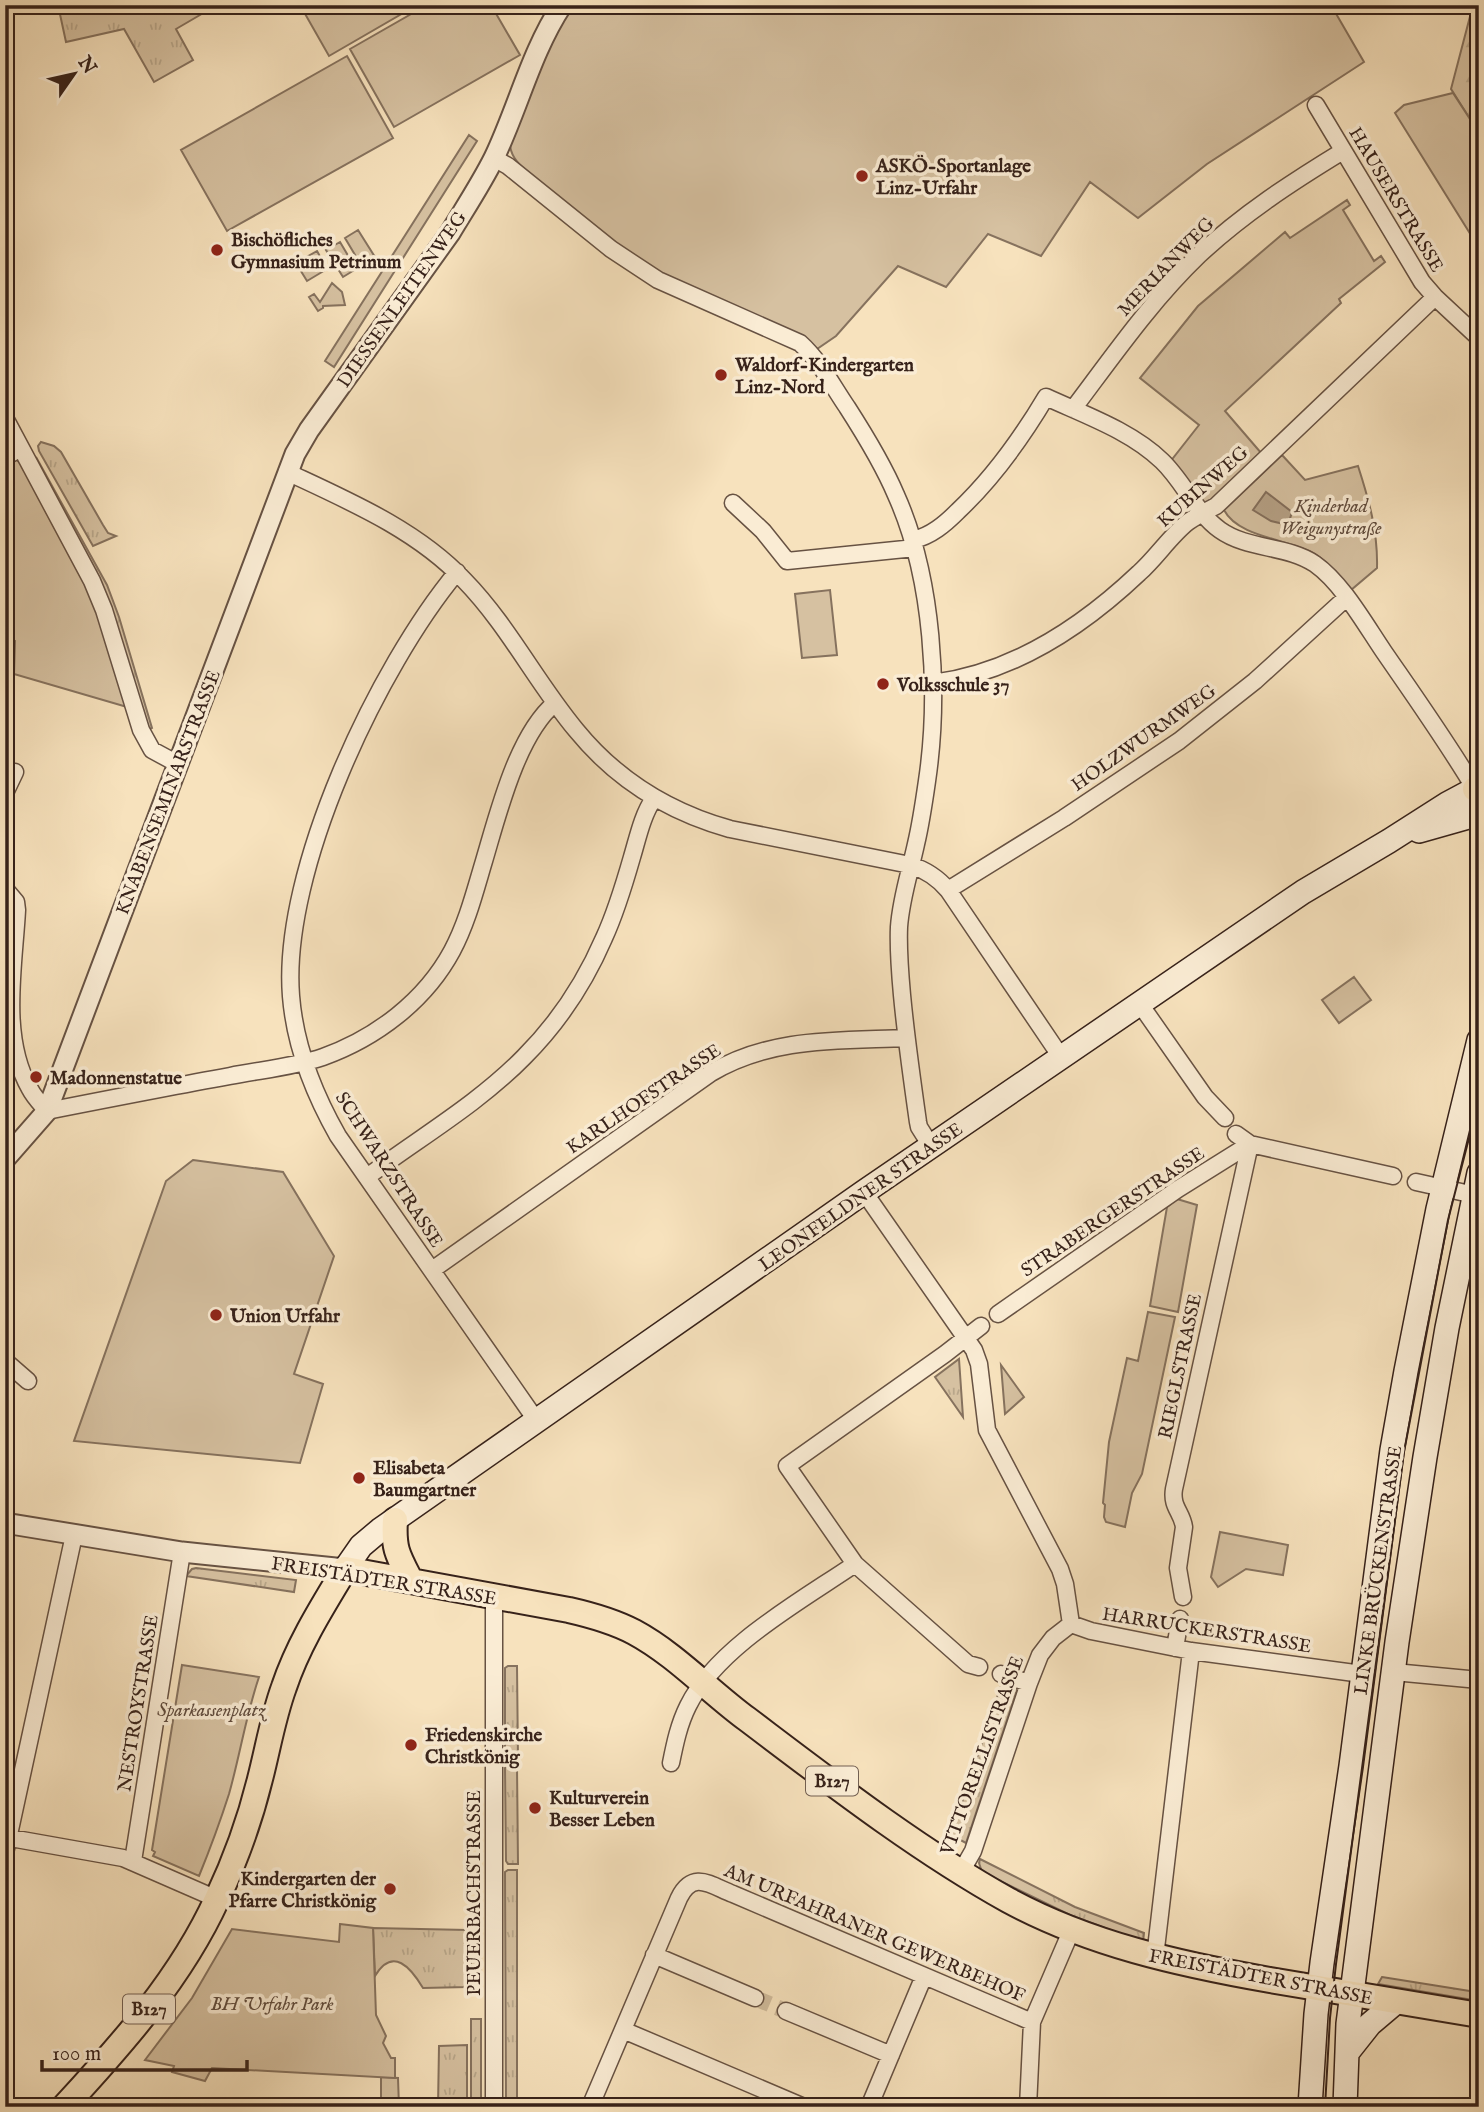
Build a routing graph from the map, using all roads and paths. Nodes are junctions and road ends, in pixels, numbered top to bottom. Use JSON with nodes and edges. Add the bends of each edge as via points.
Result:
{"nodes":[{"id":1,"x":556,"y":10,"type":"edge"},
{"id":2,"x":1316,"y":106,"type":"dead end"},
{"id":3,"x":1343,"y":151,"type":"junction"},
{"id":4,"x":494,"y":158,"type":"junction"},
{"id":5,"x":1435,"y":297,"type":"junction"},
{"id":6,"x":1479,"y":338,"type":"edge"},
{"id":7,"x":1073,"y":409,"type":"junction"},
{"id":8,"x":5,"y":418,"type":"edge"},
{"id":9,"x":21,"y":448,"type":"junction"},
{"id":10,"x":5,"y":457,"type":"edge"},
{"id":11,"x":287,"y":472,"type":"junction"},
{"id":12,"x":733,"y":503,"type":"dead end"},
{"id":13,"x":1202,"y":513,"type":"junction"},
{"id":14,"x":914,"y":544,"type":"junction"},
{"id":15,"x":457,"y":572,"type":"junction"},
{"id":16,"x":1346,"y":598,"type":"junction"},
{"id":17,"x":933,"y":683,"type":"junction"},
{"id":18,"x":555,"y":703,"type":"junction"},
{"id":19,"x":178,"y":764,"type":"junction"},
{"id":20,"x":15,"y":772,"type":"dead end"},
{"id":21,"x":5,"y":793,"type":"edge"},
{"id":22,"x":654,"y":798,"type":"junction"},
{"id":23,"x":1477,"y":805,"type":"edge"},
{"id":24,"x":910,"y":865,"type":"junction"},
{"id":25,"x":5,"y":889,"type":"edge"},
{"id":26,"x":948,"y":890,"type":"junction"},
{"id":27,"x":1140,"y":1004,"type":"junction"},
{"id":28,"x":906,"y":1038,"type":"junction"},
{"id":29,"x":1479,"y":1040,"type":"edge"},
{"id":30,"x":1061,"y":1057,"type":"junction"},
{"id":31,"x":303,"y":1062,"type":"junction"},
{"id":32,"x":47,"y":1111,"type":"junction"},
{"id":33,"x":1224,"y":1118,"type":"dead end"},
{"id":34,"x":1236,"y":1134,"type":"dead end"},
{"id":35,"x":1250,"y":1144,"type":"junction"},
{"id":36,"x":931,"y":1146,"type":"junction"},
{"id":37,"x":5,"y":1159,"type":"edge"},
{"id":38,"x":1393,"y":1176,"type":"dead end"},
{"id":39,"x":367,"y":1177,"type":"junction"},
{"id":40,"x":1416,"y":1182,"type":"dead end"},
{"id":41,"x":1443,"y":1188,"type":"junction"},
{"id":42,"x":1477,"y":1188,"type":"edge"},
{"id":43,"x":864,"y":1192,"type":"junction"},
{"id":44,"x":432,"y":1270,"type":"junction"},
{"id":45,"x":999,"y":1314,"type":"dead end"},
{"id":46,"x":981,"y":1326,"type":"dead end"},
{"id":47,"x":966,"y":1337,"type":"junction"},
{"id":48,"x":5,"y":1361,"type":"edge"},
{"id":49,"x":29,"y":1381,"type":"dead end"},
{"id":50,"x":537,"y":1420,"type":"junction"},
{"id":51,"x":395,"y":1520,"type":"junction"},
{"id":52,"x":5,"y":1522,"type":"edge"},
{"id":53,"x":74,"y":1535,"type":"junction"},
{"id":54,"x":182,"y":1552,"type":"junction"},
{"id":55,"x":855,"y":1564,"type":"junction"},
{"id":56,"x":345,"y":1569,"type":"junction"},
{"id":57,"x":411,"y":1581,"type":"junction"},
{"id":58,"x":494,"y":1596,"type":"junction"},
{"id":59,"x":1183,"y":1597,"type":"dead end"},
{"id":60,"x":1180,"y":1619,"type":"dead end"},
{"id":61,"x":1071,"y":1624,"type":"junction"},
{"id":62,"x":1183,"y":1649,"type":"junction"},
{"id":63,"x":979,"y":1667,"type":"dead end"},
{"id":64,"x":1394,"y":1672,"type":"junction"},
{"id":65,"x":1001,"y":1674,"type":"dead end"},
{"id":66,"x":1363,"y":1674,"type":"junction"},
{"id":67,"x":1479,"y":1680,"type":"edge"},
{"id":68,"x":702,"y":1683,"type":"junction"},
{"id":69,"x":1029,"y":1683,"type":"junction"},
{"id":70,"x":671,"y":1763,"type":"dead end"},
{"id":71,"x":6,"y":1843,"type":"edge"},
{"id":72,"x":133,"y":1861,"type":"junction"},
{"id":73,"x":961,"y":1872,"type":"junction"},
{"id":74,"x":217,"y":1899,"type":"junction"},
{"id":75,"x":1072,"y":1929,"type":"junction"},
{"id":76,"x":654,"y":1955,"type":"junction"},
{"id":77,"x":1155,"y":1957,"type":"junction"},
{"id":78,"x":924,"y":1976,"type":"junction"},
{"id":79,"x":1319,"y":1989,"type":"junction"},
{"id":80,"x":1352,"y":1994,"type":"junction"},
{"id":81,"x":755,"y":1998,"type":"tunnel mouth"},
{"id":82,"x":1396,"y":2002,"type":"junction"},
{"id":83,"x":786,"y":2011,"type":"tunnel mouth"},
{"id":84,"x":1479,"y":2015,"type":"edge"},
{"id":85,"x":1032,"y":2022,"type":"junction"},
{"id":86,"x":623,"y":2030,"type":"junction"},
{"id":87,"x":1347,"y":2053,"type":"junction"},
{"id":88,"x":891,"y":2055,"type":"junction"},
{"id":89,"x":64,"y":2107,"type":"edge"},
{"id":90,"x":494,"y":2107,"type":"edge"},
{"id":91,"x":590,"y":2107,"type":"edge"},
{"id":92,"x":804,"y":2107,"type":"edge"},
{"id":93,"x":869,"y":2107,"type":"edge"},
{"id":94,"x":1028,"y":2107,"type":"edge"},
{"id":95,"x":1310,"y":2107,"type":"edge"},
{"id":96,"x":1345,"y":2107,"type":"edge"}],
"edges":[{"from":1,"to":4,"type":"street","name":"DIESSENLEITENWEG"},
{"from":2,"to":3,"type":"street","name":"HAUSERSTRASSE"},
{"from":3,"to":5,"type":"street","name":"HAUSERSTRASSE"},
{"from":3,"to":7,"type":"street","name":"MERIANWEG","via":[[1268,199],[1199,256],[1133,329]]},
{"from":4,"to":11,"type":"street","name":"DIESSENLEITENWEG","via":[[450,233],[309,430]]},
{"from":4,"to":14,"type":"street","via":[[635,266],[809,351],[885,470]]},
{"from":5,"to":6,"type":"street","name":"HAUSERSTRASSE"},
{"from":5,"to":13,"type":"street","name":"KUBINWEG","via":[[1216,506]]},
{"from":7,"to":13,"type":"street","via":[[1150,450],[1176,476]]},
{"from":7,"to":14,"type":"street","via":[[1046,397],[989,480],[953,516]]},
{"from":8,"to":9,"type":"street"},
{"from":9,"to":10,"type":"street"},
{"from":9,"to":19,"type":"street","via":[[92,581],[141,730],[152,750]]},
{"from":11,"to":15,"type":"street","via":[[381,519]]},
{"from":11,"to":19,"type":"street","name":"KNABENSEMINARSTRASSE"},
{"from":12,"to":14,"type":"street","via":[[787,561]]},
{"from":13,"to":16,"type":"street","via":[[1231,537],[1301,556],[1317,566]]},
{"from":13,"to":17,"type":"street","name":"KUBINWEG","via":[[1186,523],[1114,595],[1055,637],[1004,665]]},
{"from":14,"to":17,"type":"street","via":[[925,598]]},
{"from":15,"to":18,"type":"street"},
{"from":15,"to":31,"type":"street","name":"SCHWARZSTRASSE","via":[[425,614],[372,708],[331,796],[311,859],[291,966],[291,997]]},
{"from":16,"to":23,"type":"street","via":[[1447,744]]},
{"from":16,"to":26,"type":"street","name":"HOLZWURMWEG","via":[[1180,741]]},
{"from":17,"to":24,"type":"street","via":[[928,781]]},
{"from":18,"to":22,"type":"street","via":[[598,755]]},
{"from":18,"to":31,"type":"street","via":[[538,722],[516,762],[463,928],[434,978],[378,1030],[326,1056]]},
{"from":19,"to":32,"type":"street","name":"KNABENSEMINARSTRASSE"},
{"from":20,"to":21,"type":"street"},
{"from":22,"to":24,"type":"street","via":[[730,830]]},
{"from":22,"to":39,"type":"street","via":[[645,811],[608,930],[589,972],[561,1014],[503,1077]]},
{"from":23,"to":27,"type":"main road","name":"LEONFELDNER STRASSE","via":[[1428,816],[1303,892]]},
{"from":24,"to":26,"type":"street","via":[[939,879]]},
{"from":24,"to":28,"type":"street","via":[[899,936]]},
{"from":25,"to":32,"type":"street","via":[[17,911],[12,1036],[29,1089]]},
{"from":26,"to":30,"type":"street"},
{"from":27,"to":30,"type":"main road","name":"LEONFELDNER STRASSE"},
{"from":27,"to":33,"type":"street"},
{"from":28,"to":36,"type":"street","via":[[919,1127]]},
{"from":28,"to":44,"type":"street","name":"KARLHOFSTRASSE","via":[[795,1043],[732,1061]]},
{"from":29,"to":41,"type":"main road","name":"LINKE BRÜCKENSTRASSE"},
{"from":30,"to":36,"type":"main road","name":"LEONFELDNER STRASSE"},
{"from":31,"to":32,"type":"street"},
{"from":31,"to":39,"type":"street","name":"SCHWARZSTRASSE","via":[[338,1136]]},
{"from":32,"to":37,"type":"street","name":"KNABENSEMINARSTRASSE"},
{"from":34,"to":35,"type":"street"},
{"from":35,"to":38,"type":"street"},
{"from":35,"to":45,"type":"street","name":"STRABERGERSTRASSE","via":[[1178,1188]]},
{"from":35,"to":59,"type":"street","name":"RIEGLSTRASSE","via":[[1172,1499],[1184,1527],[1178,1568]]},
{"from":36,"to":43,"type":"main road","name":"LEONFELDNER STRASSE"},
{"from":39,"to":44,"type":"street","name":"SCHWARZSTRASSE"},
{"from":40,"to":41,"type":"street"},
{"from":41,"to":42,"type":"street"},
{"from":41,"to":66,"type":"main road","name":"LINKE BRÜCKENSTRASSE","via":[[1399,1410]]},
{"from":42,"to":64,"type":"main road","name":"LINKE BRÜCKENSTRASSE","via":[[1425,1457]]},
{"from":43,"to":47,"type":"street"},
{"from":43,"to":50,"type":"main road","name":"LEONFELDNER STRASSE"},
{"from":44,"to":50,"type":"street","name":"SCHWARZSTRASSE"},
{"from":46,"to":47,"type":"street"},
{"from":47,"to":55,"type":"street","via":[[787,1466]]},
{"from":47,"to":61,"type":"street","via":[[979,1364],[986,1430],[1060,1569]]},
{"from":48,"to":49,"type":"street"},
{"from":50,"to":51,"type":"main road","name":"LEONFELDNER STRASSE"},
{"from":51,"to":56,"type":"main road","name":"LEONFELDNER STRASSE","via":[[361,1546]]},
{"from":51,"to":57,"type":"main road","via":[[395,1549]]},
{"from":52,"to":53,"type":"street","name":"FREISTÄDTER STRASSE"},
{"from":53,"to":54,"type":"street","name":"FREISTÄDTER STRASSE"},
{"from":53,"to":71,"type":"street"},
{"from":54,"to":56,"type":"street","name":"FREISTÄDTER STRASSE"},
{"from":54,"to":72,"type":"street","name":"NESTROYSTRASSE"},
{"from":55,"to":63,"type":"street","via":[[968,1664]]},
{"from":55,"to":68,"type":"street","via":[[765,1626],[715,1666]]},
{"from":56,"to":57,"type":"main road","name":"FREISTÄDTER STRASSE","number":"B127"},
{"from":56,"to":74,"type":"main road","number":"B127","via":[[305,1638],[284,1686],[251,1810]]},
{"from":57,"to":58,"type":"main road","name":"FREISTÄDTER STRASSE","number":"B127"},
{"from":58,"to":68,"type":"main road","name":"FREISTÄDTER STRASSE","number":"B127","via":[[601,1618],[632,1631]]},
{"from":58,"to":90,"type":"street","name":"PEUERBACHSTRASSE"},
{"from":60,"to":62,"type":"street"},
{"from":61,"to":62,"type":"street","name":"HARRUCKERSTRASSE"},
{"from":61,"to":69,"type":"street","name":"VITTORELLISTRASSE","via":[[1045,1647]]},
{"from":62,"to":66,"type":"street","name":"HARRUCKERSTRASSE"},
{"from":62,"to":77,"type":"street"},
{"from":64,"to":67,"type":"street"},
{"from":64,"to":80,"type":"main road","name":"LINKE BRÜCKENSTRASSE"},
{"from":65,"to":69,"type":"street"},
{"from":66,"to":79,"type":"main road","name":"LINKE BRÜCKENSTRASSE"},
{"from":68,"to":70,"type":"street","via":[[681,1721]]},
{"from":68,"to":73,"type":"main road","name":"FREISTÄDTER STRASSE","number":"B127"},
{"from":69,"to":73,"type":"street","name":"VITTORELLISTRASSE","via":[[973,1852]]},
{"from":71,"to":72,"type":"street"},
{"from":72,"to":74,"type":"street"},
{"from":73,"to":75,"type":"main road","name":"FREISTÄDTER STRASSE","number":"B127"},
{"from":74,"to":89,"type":"main road","number":"B127","via":[[162,1992]]},
{"from":75,"to":77,"type":"main road","name":"FREISTÄDTER STRASSE","number":"B127"},
{"from":75,"to":85,"type":"street"},
{"from":76,"to":78,"type":"street","name":"AM URFAHRANER GEWERBEHOF","via":[[684,1887],[702,1882]]},
{"from":76,"to":81,"type":"street"},
{"from":76,"to":86,"type":"street"},
{"from":77,"to":79,"type":"main road","name":"FREISTÄDTER STRASSE","number":"B127"},
{"from":78,"to":85,"type":"street","name":"AM URFAHRANER GEWERBEHOF"},
{"from":78,"to":88,"type":"street"},
{"from":79,"to":80,"type":"main road","name":"FREISTÄDTER STRASSE","number":"B127"},
{"from":79,"to":95,"type":"main road","name":"LINKE BRÜCKENSTRASSE"},
{"from":80,"to":82,"type":"main road","name":"FREISTÄDTER STRASSE","number":"B127"},
{"from":80,"to":87,"type":"main road","name":"LINKE BRÜCKENSTRASSE"},
{"from":82,"to":84,"type":"main road","name":"FREISTÄDTER STRASSE","number":"B127"},
{"from":82,"to":87,"type":"main road","via":[[1370,2024]]},
{"from":83,"to":88,"type":"street"},
{"from":85,"to":94,"type":"street"},
{"from":86,"to":91,"type":"street"},
{"from":86,"to":92,"type":"street"},
{"from":87,"to":96,"type":"main road","name":"LINKE BRÜCKENSTRASSE"},
{"from":88,"to":93,"type":"street"}]}
